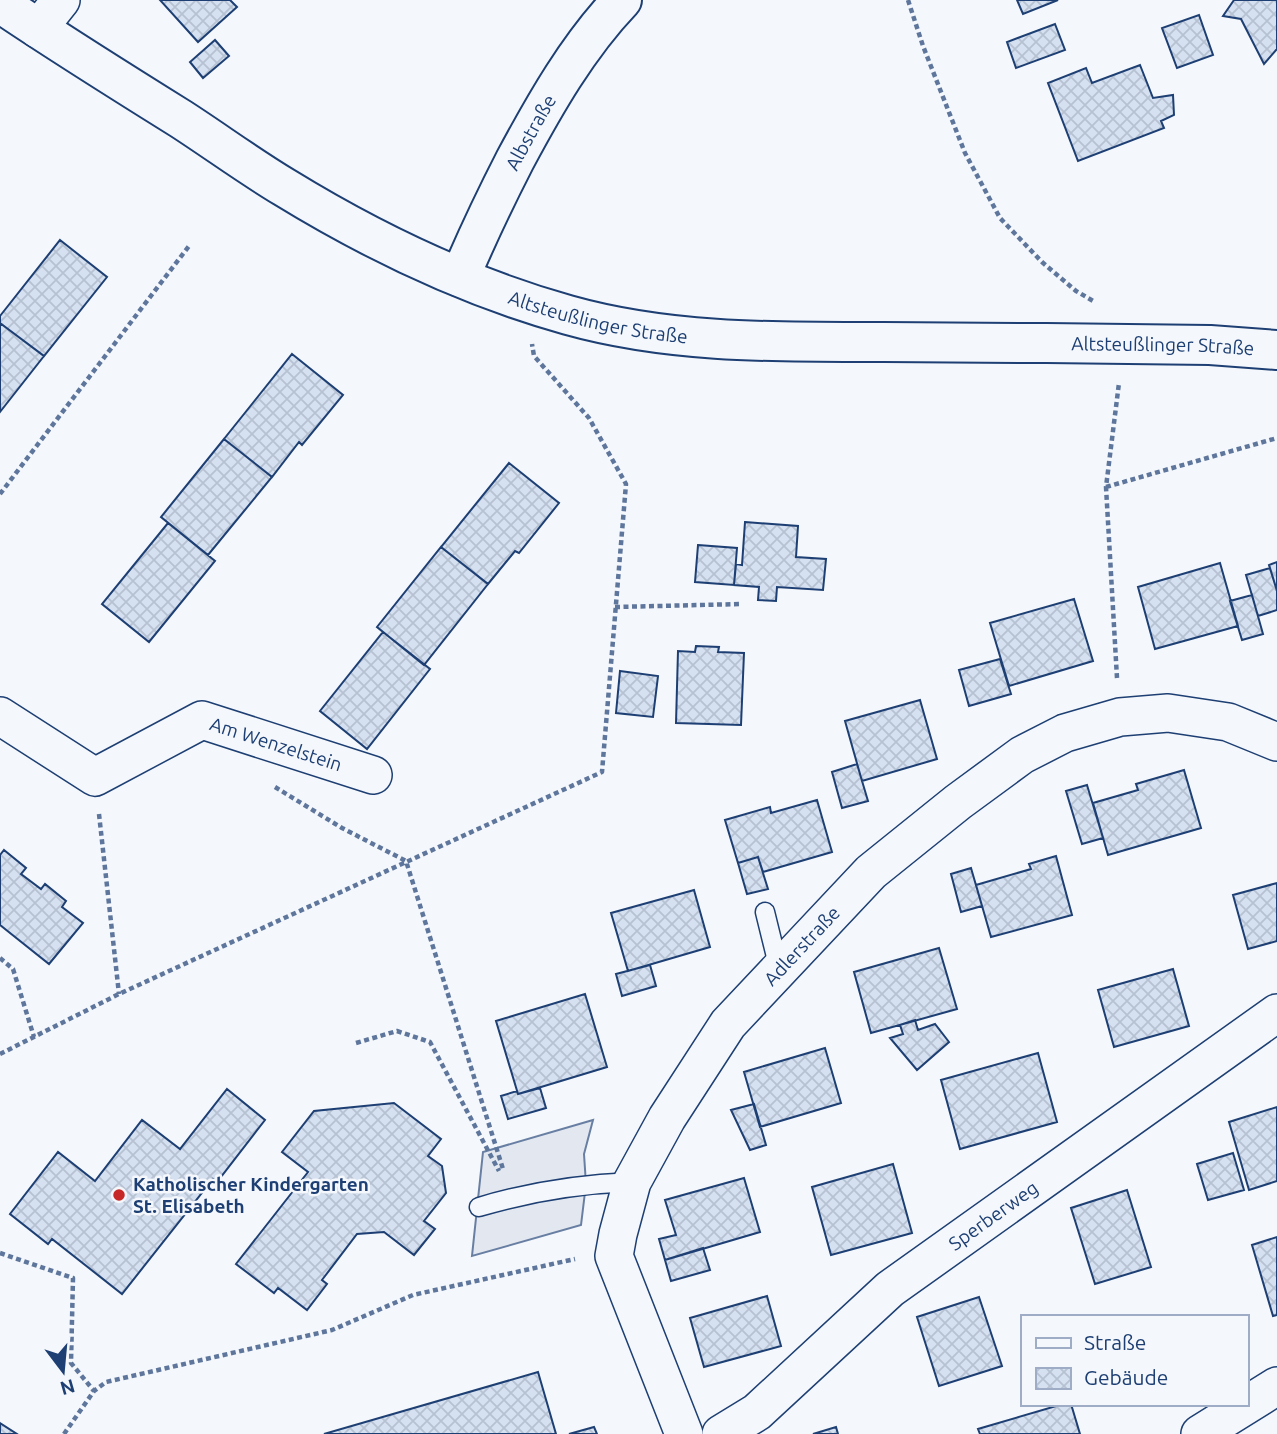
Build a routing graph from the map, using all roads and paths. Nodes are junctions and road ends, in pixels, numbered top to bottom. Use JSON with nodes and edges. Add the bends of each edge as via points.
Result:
{"nodes":[{"id":1,"x":622,"y":0,"type":"edge"},
{"id":2,"x":908,"y":0,"type":"edge"},
{"id":3,"x":0,"y":4,"type":"edge"},
{"id":4,"x":49,"y":14,"type":"edge"},
{"id":5,"x":189,"y":246,"type":"dead end"},
{"id":6,"x":460,"y":277,"type":"junction"},
{"id":7,"x":526,"y":302,"type":"junction"},
{"id":8,"x":1124,"y":344,"type":"junction"},
{"id":9,"x":1277,"y":350,"type":"edge"},
{"id":10,"x":1277,"y":438,"type":"edge"},
{"id":11,"x":1106,"y":487,"type":"junction"},
{"id":12,"x":0,"y":494,"type":"edge"},
{"id":13,"x":742,"y":604,"type":"dead end"},
{"id":14,"x":615,"y":607,"type":"junction"},
{"id":15,"x":0,"y":716,"type":"edge"},
{"id":16,"x":1120,"y":717,"type":"junction"},
{"id":17,"x":1277,"y":742,"type":"edge"},
{"id":18,"x":373,"y":775,"type":"dead end"},
{"id":19,"x":95,"y":777,"type":"junction"},
{"id":20,"x":264,"y":780,"type":"dead end"},
{"id":21,"x":406,"y":861,"type":"junction"},
{"id":22,"x":765,"y":912,"type":"dead end"},
{"id":23,"x":0,"y":958,"type":"edge"},
{"id":24,"x":779,"y":969,"type":"junction"},
{"id":25,"x":119,"y":994,"type":"junction"},
{"id":26,"x":1277,"y":1013,"type":"edge"},
{"id":27,"x":34,"y":1037,"type":"junction"},
{"id":28,"x":356,"y":1043,"type":"dead end"},
{"id":29,"x":0,"y":1054,"type":"edge"},
{"id":30,"x":632,"y":1182,"type":"junction"},
{"id":31,"x":512,"y":1197,"type":"junction"},
{"id":32,"x":479,"y":1207,"type":"dead end"},
{"id":33,"x":0,"y":1253,"type":"edge"},
{"id":34,"x":614,"y":1256,"type":"junction"},
{"id":35,"x":1277,"y":1386,"type":"edge"},
{"id":36,"x":94,"y":1391,"type":"junction"},
{"id":37,"x":1249,"y":1403,"type":"edge"},
{"id":38,"x":1245,"y":1406,"type":"edge"},
{"id":39,"x":64,"y":1434,"type":"edge"},
{"id":40,"x":684,"y":1434,"type":"edge"},
{"id":41,"x":721,"y":1434,"type":"edge"},
{"id":42,"x":1200,"y":1434,"type":"edge"}],
"edges":[{"from":1,"to":6,"type":"street","name":"Albstraße","via":[[542,108]]},
{"from":2,"to":8,"type":"path","via":[[965,153],[1000,218],[1076,291],[1108,310]]},
{"from":3,"to":4,"type":"street","name":"Altsteußlinger Straße"},
{"from":4,"to":6,"type":"street","name":"Altsteußlinger Straße","via":[[107,74],[284,188],[378,241]]},
{"from":5,"to":12,"type":"path"},
{"from":6,"to":7,"type":"street","name":"Altsteußlinger Straße"},
{"from":7,"to":8,"type":"street","name":"Altsteußlinger Straße","via":[[628,328],[704,338]]},
{"from":7,"to":14,"type":"path","via":[[534,356],[589,418],[626,484]]},
{"from":8,"to":9,"type":"street","name":"Altsteußlinger Straße"},
{"from":8,"to":11,"type":"path"},
{"from":10,"to":11,"type":"path"},
{"from":11,"to":16,"type":"path"},
{"from":13,"to":14,"type":"path"},
{"from":14,"to":21,"type":"path","via":[[601,772]]},
{"from":15,"to":19,"type":"street"},
{"from":16,"to":17,"type":"street","name":"Adlerstraße","via":[[1168,713],[1228,722]]},
{"from":16,"to":24,"type":"street","name":"Adlerstraße","via":[[1065,733],[996,773],[871,872]]},
{"from":18,"to":19,"type":"street","name":"Am Wenzelstein","via":[[202,720]]},
{"from":19,"to":25,"type":"path"},
{"from":20,"to":21,"type":"path"},
{"from":21,"to":25,"type":"path"},
{"from":21,"to":31,"type":"path"},
{"from":22,"to":24,"type":"lane"},
{"from":23,"to":27,"type":"path","via":[[13,969]]},
{"from":24,"to":30,"type":"street","name":"Adlerstraße","via":[[728,1024]]},
{"from":25,"to":27,"type":"path"},
{"from":26,"to":41,"type":"street","name":"Sperberweg","via":[[890,1289],[757,1412]]},
{"from":27,"to":29,"type":"path"},
{"from":28,"to":31,"type":"path","via":[[397,1031],[430,1042]]},
{"from":30,"to":31,"type":"lane","via":[[586,1184]]},
{"from":30,"to":34,"type":"street","name":"Adlerstraße"},
{"from":31,"to":32,"type":"lane"},
{"from":33,"to":36,"type":"path","via":[[73,1278],[71,1363]]},
{"from":34,"to":36,"type":"path","via":[[575,1259],[412,1295],[332,1330],[106,1382]]},
{"from":34,"to":40,"type":"street"},
{"from":35,"to":37,"type":"street"},
{"from":36,"to":39,"type":"path"},
{"from":38,"to":42,"type":"street"}]}
